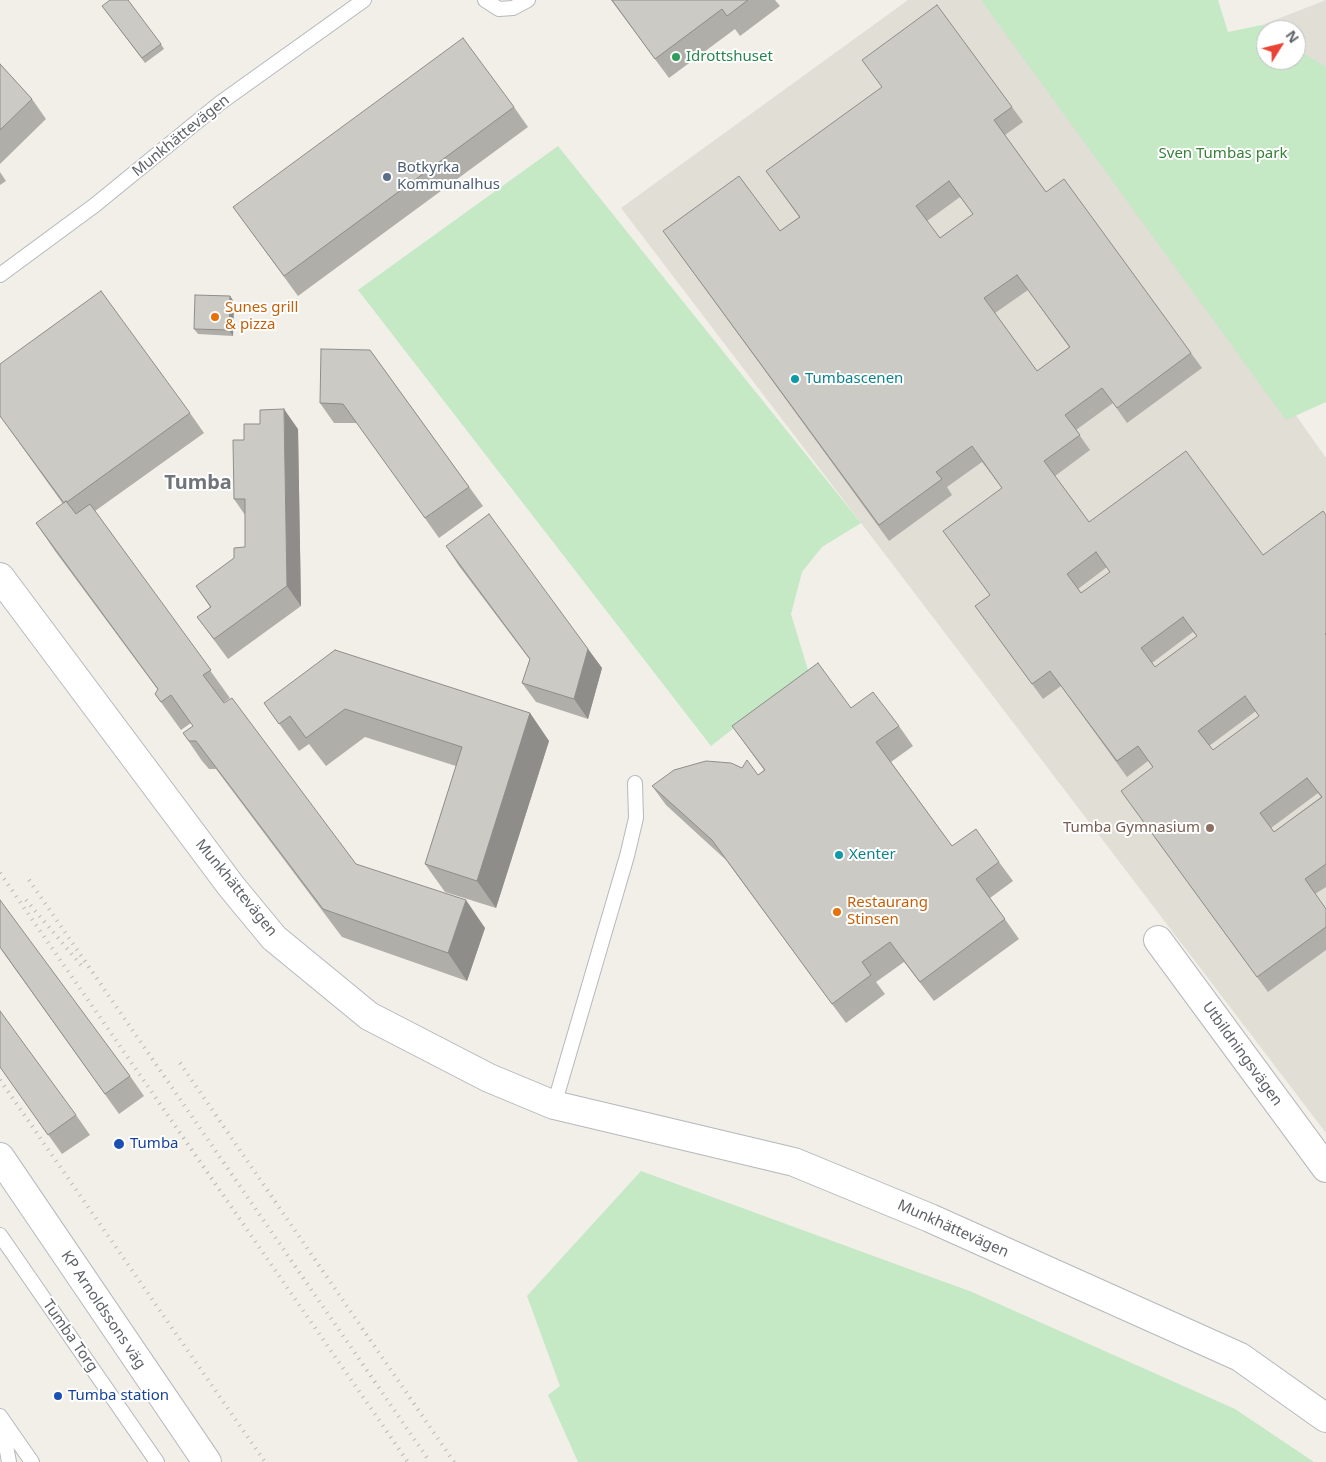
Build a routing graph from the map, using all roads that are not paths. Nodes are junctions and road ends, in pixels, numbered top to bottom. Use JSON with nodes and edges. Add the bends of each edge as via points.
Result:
{"nodes":[{"id":1,"x":364,"y":0,"type":"edge"},
{"id":2,"x":485,"y":0,"type":"edge"},
{"id":3,"x":528,"y":0,"type":"edge"},
{"id":4,"x":0,"y":275,"type":"edge"},
{"id":5,"x":0,"y":577,"type":"edge"},
{"id":6,"x":635,"y":783,"type":"dead end"},
{"id":7,"x":1158,"y":940,"type":"dead end"},
{"id":8,"x":554,"y":1105,"type":"junction"},
{"id":9,"x":0,"y":1157,"type":"edge"},
{"id":10,"x":1326,"y":1168,"type":"edge"},
{"id":11,"x":0,"y":1235,"type":"edge"},
{"id":12,"x":0,"y":1417,"type":"edge"},
{"id":13,"x":1326,"y":1418,"type":"edge"},
{"id":14,"x":9,"y":1462,"type":"edge"},
{"id":15,"x":32,"y":1462,"type":"edge"},
{"id":16,"x":157,"y":1462,"type":"edge"},
{"id":17,"x":207,"y":1462,"type":"edge"}],
"edges":[{"from":1,"to":4,"type":"lane","name":"Munkhättevägen","via":[[220,103],[95,205]]},
{"from":2,"to":3,"type":"lane","via":[[499,9],[513,8]]},
{"from":5,"to":8,"type":"street","name":"Munkhättevägen","via":[[231,886],[274,938],[369,1016],[489,1078]]},
{"from":6,"to":8,"type":"lane","via":[[636,818],[628,856]]},
{"from":7,"to":10,"type":"street","name":"Utbildningsvägen"},
{"from":8,"to":13,"type":"street","name":"Munkhättevägen","via":[[794,1162],[930,1218],[1240,1357]]},
{"from":9,"to":17,"type":"street","name":"KP Arnoldssons väg"},
{"from":11,"to":16,"type":"lane","name":"Tumba Torg"},
{"from":12,"to":14,"type":"lane"},
{"from":12,"to":15,"type":"lane"}]}
